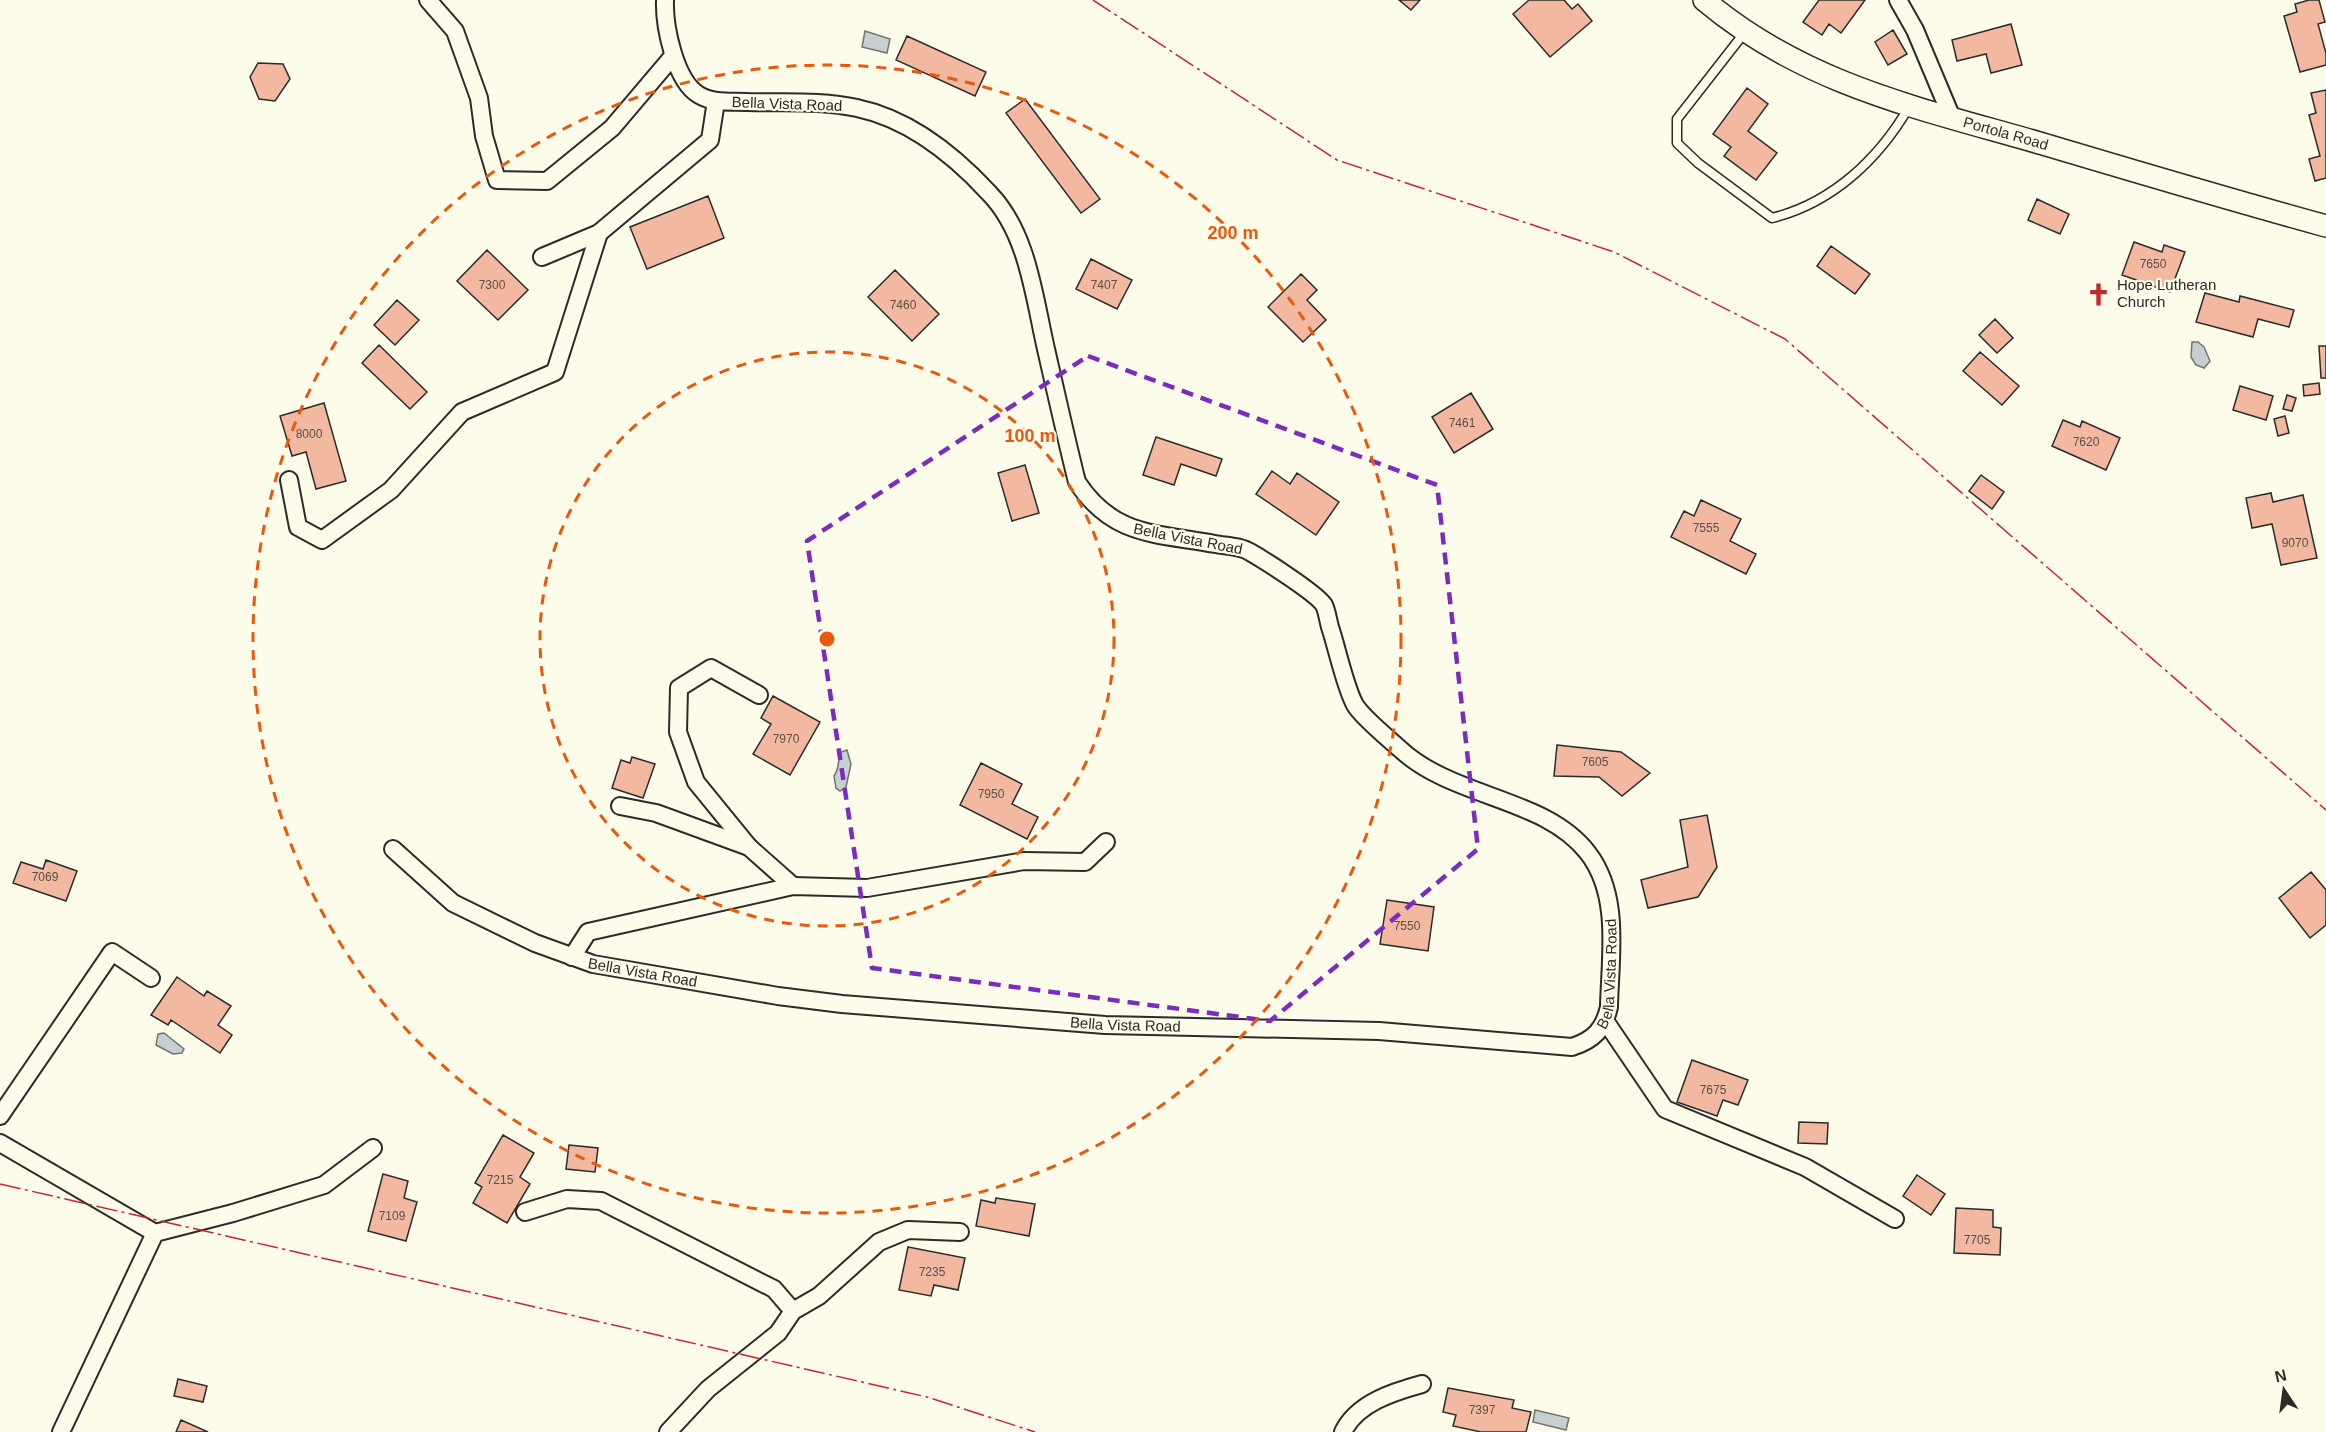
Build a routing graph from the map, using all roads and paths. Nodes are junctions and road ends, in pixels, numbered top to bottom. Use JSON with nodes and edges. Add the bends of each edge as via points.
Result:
{"nodes":[{"id":1,"x":428,"y":0,"type":"edge"},
{"id":2,"x":665,"y":0,"type":"edge"},
{"id":3,"x":1704,"y":0,"type":"edge"},
{"id":4,"x":1898,"y":0,"type":"edge"},
{"id":5,"x":1745,"y":32,"type":"junction"},
{"id":6,"x":673,"y":56,"type":"junction"},
{"id":7,"x":716,"y":101,"type":"junction"},
{"id":8,"x":1910,"y":105,"type":"junction"},
{"id":9,"x":1952,"y":118,"type":"junction"},
{"id":10,"x":2326,"y":225,"type":"edge"},
{"id":11,"x":599,"y":233,"type":"junction"},
{"id":12,"x":542,"y":257,"type":"dead end"},
{"id":13,"x":289,"y":480,"type":"dead end"},
{"id":14,"x":759,"y":695,"type":"dead end"},
{"id":15,"x":620,"y":806,"type":"dead end"},
{"id":16,"x":1106,"y":842,"type":"dead end"},
{"id":17,"x":749,"y":847,"type":"junction"},
{"id":18,"x":393,"y":849,"type":"dead end"},
{"id":19,"x":793,"y":886,"type":"junction"},
{"id":20,"x":572,"y":957,"type":"junction"},
{"id":21,"x":151,"y":978,"type":"dead end"},
{"id":22,"x":1605,"y":1022,"type":"junction"},
{"id":23,"x":0,"y":1116,"type":"edge"},
{"id":24,"x":0,"y":1143,"type":"edge"},
{"id":25,"x":373,"y":1148,"type":"dead end"},
{"id":26,"x":525,"y":1212,"type":"dead end"},
{"id":27,"x":1895,"y":1219,"type":"dead end"},
{"id":28,"x":960,"y":1232,"type":"dead end"},
{"id":29,"x":154,"y":1233,"type":"junction"},
{"id":30,"x":793,"y":1311,"type":"junction"},
{"id":31,"x":1422,"y":1384,"type":"dead end"},
{"id":32,"x":60,"y":1432,"type":"edge"},
{"id":33,"x":668,"y":1432,"type":"edge"},
{"id":34,"x":1343,"y":1432,"type":"edge"}],
"edges":[{"from":1,"to":6,"type":"street","via":[[455,31],[479,98],[484,136],[497,180],[547,181],[612,128]]},
{"from":2,"to":6,"type":"street","name":"Bella Vista Road"},
{"from":3,"to":5,"type":"street","name":"Portola Road"},
{"from":4,"to":9,"type":"street","via":[[1916,30]]},
{"from":5,"to":8,"type":"street","name":"Portola Road","via":[[1824,76],[1859,91]]},
{"from":5,"to":8,"type":"lane","via":[[1677,119],[1677,143],[1772,218],[1801,211],[1833,192],[1891,138]]},
{"from":6,"to":7,"type":"street","name":"Bella Vista Road","via":[[698,95]]},
{"from":7,"to":11,"type":"street","via":[[710,140]]},
{"from":7,"to":22,"type":"street","name":"Bella Vista Road","via":[[820,104],[882,114],[946,152],[991,194],[1010,220],[1027,264],[1077,482],[1087,498],[1102,514],[1135,530],[1247,550],[1288,577],[1323,605],[1355,705],[1401,751],[1453,784],[1549,820],[1568,832],[1589,854],[1607,892],[1612,914],[1609,1007]]},
{"from":8,"to":9,"type":"street","name":"Portola Road"},
{"from":9,"to":10,"type":"street","name":"Portola Road"},
{"from":11,"to":12,"type":"street"},
{"from":11,"to":13,"type":"street","via":[[555,372],[462,412],[391,490],[322,540],[298,527]]},
{"from":14,"to":17,"type":"street","via":[[711,668],[679,687],[678,732],[696,782]]},
{"from":15,"to":17,"type":"street","via":[[656,813]]},
{"from":16,"to":19,"type":"street","via":[[1085,862],[1024,861],[867,888]]},
{"from":17,"to":19,"type":"street"},
{"from":18,"to":20,"type":"street","name":"Bella Vista Road","via":[[453,903]]},
{"from":19,"to":20,"type":"street","via":[[588,932]]},
{"from":20,"to":22,"type":"street","name":"Bella Vista Road","via":[[778,996],[1105,1025],[1379,1031],[1572,1047],[1598,1034]]},
{"from":21,"to":23,"type":"street","via":[[112,952]]},
{"from":22,"to":27,"type":"street","via":[[1665,1108],[1805,1167]]},
{"from":24,"to":29,"type":"street"},
{"from":25,"to":29,"type":"street","via":[[324,1185]]},
{"from":26,"to":30,"type":"street","via":[[567,1199],[601,1201],[774,1289]]},
{"from":28,"to":30,"type":"street","via":[[908,1230],[879,1242],[819,1296]]},
{"from":29,"to":32,"type":"street"},
{"from":30,"to":33,"type":"street","via":[[778,1333],[708,1389]]},
{"from":31,"to":34,"type":"street","via":[[1387,1394],[1348,1421]]}]}
